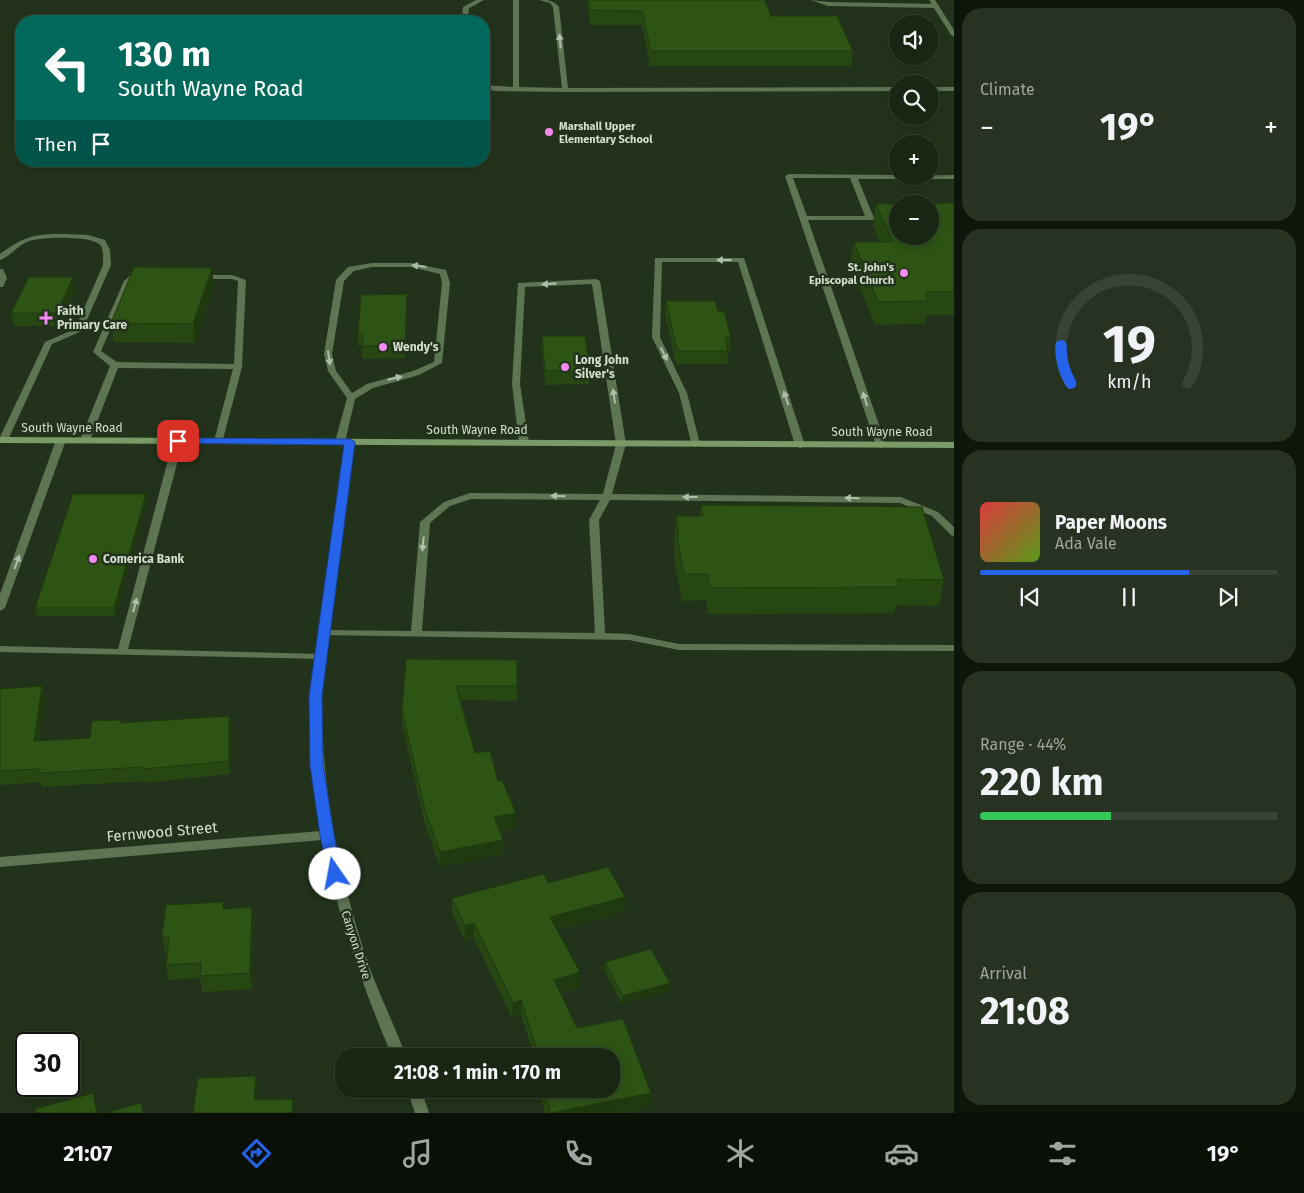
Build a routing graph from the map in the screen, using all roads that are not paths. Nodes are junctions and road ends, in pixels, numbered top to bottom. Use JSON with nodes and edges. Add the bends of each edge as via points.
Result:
{"nodes":[{"id":1,"x":481,"y":0,"type":"edge"},
{"id":2,"x":516,"y":0,"type":"edge"},
{"id":3,"x":542,"y":0,"type":"edge"},
{"id":4,"x":814,"y":0,"type":"edge"},
{"id":5,"x":934,"y":3,"type":"edge"},
{"id":6,"x":465,"y":15,"type":"edge"},
{"id":7,"x":954,"y":35,"type":"edge"},
{"id":8,"x":490,"y":88,"type":"edge"},
{"id":9,"x":889,"y":89,"type":"edge"},
{"id":10,"x":939,"y":89,"type":"edge"},
{"id":11,"x":954,"y":89,"type":"edge"},
{"id":12,"x":516,"y":90,"type":"junction"},
{"id":13,"x":565,"y":90,"type":"junction"},
{"id":14,"x":853,"y":176,"type":"junction"},
{"id":15,"x":954,"y":177,"type":"edge"},
{"id":16,"x":804,"y":218,"type":"junction"},
{"id":17,"x":0,"y":258,"type":"edge"},
{"id":18,"x":0,"y":271,"type":"edge"},
{"id":19,"x":147,"y":275,"type":"edge"},
{"id":20,"x":194,"y":276,"type":"edge"},
{"id":21,"x":0,"y":285,"type":"edge"},
{"id":22,"x":115,"y":365,"type":"junction"},
{"id":23,"x":238,"y":367,"type":"junction"},
{"id":24,"x":351,"y":398,"type":"junction"},
{"id":25,"x":1,"y":440,"type":"edge"},
{"id":26,"x":61,"y":440,"type":"junction"},
{"id":27,"x":85,"y":440,"type":"junction"},
{"id":28,"x":178,"y":441,"type":"junction"},
{"id":29,"x":218,"y":441,"type":"junction"},
{"id":30,"x":345,"y":442,"type":"junction"},
{"id":31,"x":524,"y":443,"type":"junction"},
{"id":32,"x":621,"y":444,"type":"junction"},
{"id":33,"x":695,"y":444,"type":"junction"},
{"id":34,"x":800,"y":445,"type":"junction"},
{"id":35,"x":881,"y":445,"type":"junction"},
{"id":36,"x":954,"y":445,"type":"edge"},
{"id":37,"x":607,"y":497,"type":"junction"},
{"id":38,"x":954,"y":533,"type":"edge"},
{"id":39,"x":0,"y":608,"type":"edge"},
{"id":40,"x":324,"y":633,"type":"junction"},
{"id":41,"x":416,"y":634,"type":"junction"},
{"id":42,"x":600,"y":636,"type":"junction"},
{"id":43,"x":954,"y":648,"type":"edge"},
{"id":44,"x":0,"y":649,"type":"edge"},
{"id":45,"x":122,"y":652,"type":"junction"},
{"id":46,"x":321,"y":657,"type":"junction"},
{"id":47,"x":327,"y":835,"type":"junction"},
{"id":48,"x":0,"y":862,"type":"edge"},
{"id":49,"x":395,"y":1048,"type":"edge"},
{"id":50,"x":417,"y":1098,"type":"edge"},
{"id":51,"x":422,"y":1113,"type":"edge"}],
"edges":[{"from":1,"to":6,"type":"street","via":[[466,7]]},
{"from":2,"to":12,"type":"street"},
{"from":13,"to":3,"type":"street","one_way":true,"via":[[556,7],[552,2]]},
{"from":4,"to":5,"type":"street","via":[[828,4]]},
{"from":5,"to":7,"type":"street"},
{"from":8,"to":12,"type":"street"},
{"from":9,"to":13,"type":"street"},
{"from":10,"to":11,"type":"street"},
{"from":12,"to":13,"type":"street"},
{"from":14,"to":15,"type":"street"},
{"from":14,"to":16,"type":"street","via":[[789,176]]},
{"from":14,"to":16,"type":"street","via":[[870,218]]},
{"from":35,"to":16,"type":"street","one_way":true},
{"from":17,"to":25,"type":"street","via":[[26,240],[41,237],[94,238],[102,243],[107,253],[107,265],[78,331],[49,342]]},
{"from":18,"to":21,"type":"street","via":[[3,278]]},
{"from":19,"to":22,"type":"street","via":[[135,276],[128,281],[97,352]]},
{"from":20,"to":23,"type":"street","via":[[242,280]]},
{"from":22,"to":23,"type":"street"},
{"from":22,"to":27,"type":"street"},
{"from":23,"to":29,"type":"street"},
{"from":24,"to":24,"type":"street","one_way":true,"via":[[370,386],[438,363],[446,283],[443,272],[411,265],[372,265],[351,269],[340,280],[328,354],[332,371]]},
{"from":24,"to":30,"type":"street","name":"Canyon Drive"},
{"from":25,"to":26,"type":"main road","name":"South Wayne Road"},
{"from":26,"to":27,"type":"main road","name":"South Wayne Road"},
{"from":39,"to":26,"type":"street","one_way":true},
{"from":27,"to":28,"type":"main road","name":"South Wayne Road"},
{"from":28,"to":29,"type":"main road","name":"South Wayne Road"},
{"from":45,"to":28,"type":"street","one_way":true},
{"from":29,"to":30,"type":"main road","name":"South Wayne Road"},
{"from":30,"to":31,"type":"main road","name":"South Wayne Road"},
{"from":30,"to":40,"type":"street","name":"Canyon Drive"},
{"from":31,"to":32,"type":"main road","name":"South Wayne Road"},
{"from":32,"to":31,"type":"street","one_way":true,"via":[[596,281],[521,285],[516,384]]},
{"from":32,"to":33,"type":"main road","name":"South Wayne Road"},
{"from":32,"to":37,"type":"street"},
{"from":33,"to":34,"type":"main road","name":"South Wayne Road"},
{"from":34,"to":33,"type":"street","one_way":true,"via":[[741,260],[658,260],[656,337],[683,393]]},
{"from":34,"to":35,"type":"main road","name":"South Wayne Road"},
{"from":35,"to":36,"type":"main road","name":"South Wayne Road"},
{"from":38,"to":37,"type":"street","one_way":true,"via":[[935,514],[901,500]]},
{"from":37,"to":41,"type":"street","one_way":true,"via":[[470,496],[447,504],[425,522]]},
{"from":37,"to":42,"type":"street","via":[[594,520]]},
{"from":40,"to":41,"type":"street"},
{"from":40,"to":46,"type":"street","name":"Canyon Drive"},
{"from":41,"to":42,"type":"street"},
{"from":42,"to":43,"type":"street","via":[[629,637],[679,647]]},
{"from":44,"to":45,"type":"street"},
{"from":45,"to":46,"type":"street"},
{"from":46,"to":47,"type":"street","name":"Canyon Drive","via":[[316,696],[317,765]]},
{"from":47,"to":48,"type":"street","name":"Fernwood Street"},
{"from":47,"to":49,"type":"street","name":"Canyon Drive","via":[[339,893],[358,954]]},
{"from":50,"to":51,"type":"street"}]}
